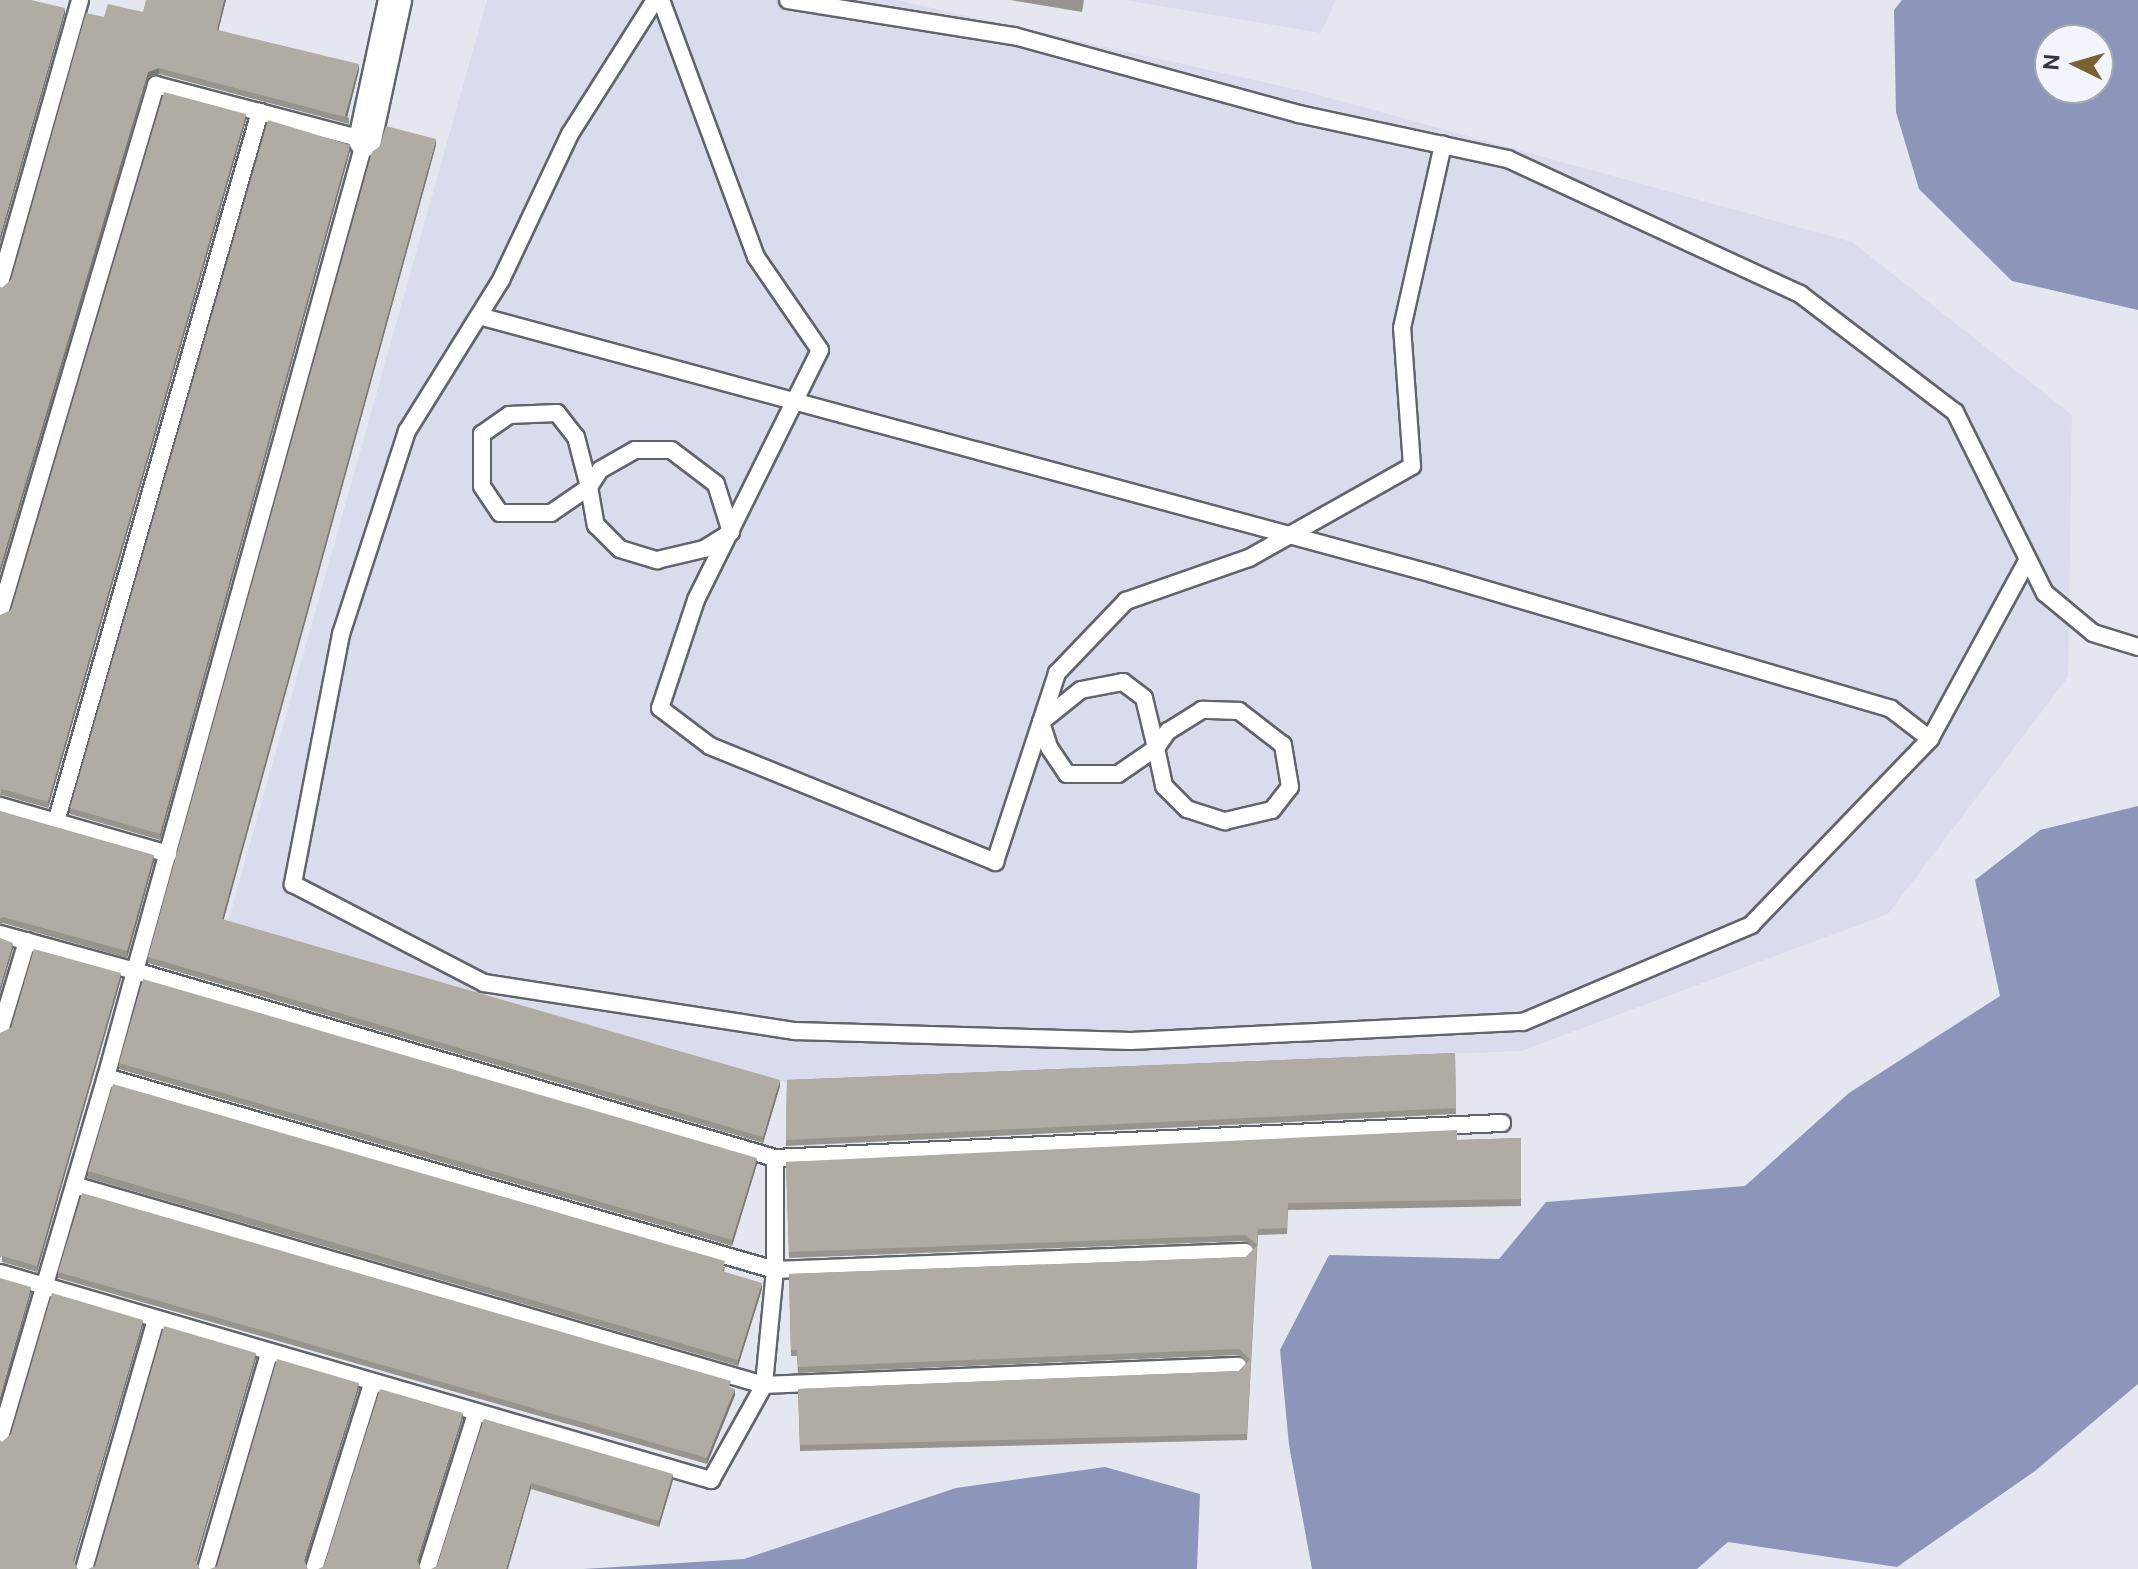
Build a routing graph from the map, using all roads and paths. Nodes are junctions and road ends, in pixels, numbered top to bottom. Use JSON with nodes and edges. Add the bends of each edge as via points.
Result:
{"nodes":[{"id":1,"x":80,"y":0,"type":"edge"},
{"id":2,"x":395,"y":0,"type":"edge"},
{"id":3,"x":658,"y":0,"type":"edge"},
{"id":4,"x":788,"y":0,"type":"edge"},
{"id":5,"x":260,"y":112,"type":"junction"},
{"id":6,"x":365,"y":140,"type":"junction"},
{"id":7,"x":1443,"y":145,"type":"junction"},
{"id":8,"x":0,"y":283,"type":"edge"},
{"id":9,"x":479,"y":316,"type":"junction"},
{"id":10,"x":795,"y":404,"type":"junction"},
{"id":11,"x":589,"y":487,"type":"junction"},
{"id":12,"x":731,"y":532,"type":"junction"},
{"id":13,"x":1291,"y":534,"type":"junction"},
{"id":14,"x":2026,"y":563,"type":"junction"},
{"id":15,"x":0,"y":613,"type":"edge"},
{"id":16,"x":2138,"y":647,"type":"edge"},
{"id":17,"x":1041,"y":722,"type":"junction"},
{"id":18,"x":1930,"y":739,"type":"junction"},
{"id":19,"x":1156,"y":748,"type":"junction"},
{"id":20,"x":0,"y":806,"type":"edge"},
{"id":21,"x":56,"y":822,"type":"junction"},
{"id":22,"x":168,"y":854,"type":"junction"},
{"id":23,"x":0,"y":934,"type":"edge"},
{"id":24,"x":27,"y":941,"type":"junction"},
{"id":25,"x":135,"y":971,"type":"junction"},
{"id":26,"x":0,"y":1031,"type":"edge"},
{"id":27,"x":106,"y":1077,"type":"junction"},
{"id":28,"x":1502,"y":1123,"type":"dead end"},
{"id":29,"x":775,"y":1158,"type":"junction"},
{"id":30,"x":74,"y":1185,"type":"junction"},
{"id":31,"x":1246,"y":1252,"type":"edge"},
{"id":32,"x":775,"y":1270,"type":"junction"},
{"id":33,"x":0,"y":1273,"type":"edge"},
{"id":34,"x":45,"y":1286,"type":"junction"},
{"id":35,"x":156,"y":1319,"type":"junction"},
{"id":36,"x":269,"y":1353,"type":"junction"},
{"id":37,"x":1239,"y":1366,"type":"edge"},
{"id":38,"x":372,"y":1384,"type":"junction"},
{"id":39,"x":764,"y":1385,"type":"junction"},
{"id":40,"x":476,"y":1414,"type":"junction"},
{"id":41,"x":0,"y":1437,"type":"edge"},
{"id":42,"x":84,"y":1569,"type":"edge"},
{"id":43,"x":206,"y":1569,"type":"edge"},
{"id":44,"x":314,"y":1569,"type":"edge"},
{"id":45,"x":427,"y":1569,"type":"edge"}],
"edges":[{"from":1,"to":8,"type":"lane"},
{"from":2,"to":6,"type":"street"},
{"from":3,"to":9,"type":"lane","via":[[570,134]]},
{"from":3,"to":10,"type":"lane","via":[[756,257],[820,350]]},
{"from":4,"to":7,"type":"lane","via":[[1014,36],[1299,114]]},
{"from":5,"to":6,"type":"lane"},
{"from":5,"to":15,"type":"lane","via":[[156,85]]},
{"from":5,"to":21,"type":"lane"},
{"from":6,"to":22,"type":"lane"},
{"from":7,"to":13,"type":"lane","via":[[1402,328],[1412,466]]},
{"from":7,"to":14,"type":"lane","via":[[1508,159],[1800,294],[1955,412]]},
{"from":9,"to":10,"type":"lane"},
{"from":9,"to":18,"type":"lane","via":[[407,431],[346,620],[293,884],[484,983],[795,1031],[1131,1041],[1523,1022],[1751,925]]},
{"from":10,"to":12,"type":"lane"},
{"from":10,"to":13,"type":"lane"},
{"from":11,"to":11,"type":"lane","via":[[551,513],[500,513],[482,486],[482,434],[509,415],[557,413],[576,437]]},
{"from":11,"to":12,"type":"lane","via":[[596,525],[620,549],[657,560],[704,549]]},
{"from":11,"to":12,"type":"lane","via":[[600,470],[635,450],[671,450],[716,484]]},
{"from":12,"to":17,"type":"lane","via":[[696,600],[660,708],[710,746],[995,862]]},
{"from":13,"to":17,"type":"lane","via":[[1249,558],[1126,601],[1057,673]]},
{"from":13,"to":18,"type":"lane","via":[[1891,709]]},
{"from":14,"to":16,"type":"lane","via":[[2045,593],[2093,633]]},
{"from":14,"to":18,"type":"lane"},
{"from":17,"to":19,"type":"lane","via":[[1067,774],[1118,774]]},
{"from":17,"to":19,"type":"lane","via":[[1058,703],[1081,690],[1123,682],[1144,698]]},
{"from":19,"to":19,"type":"lane","via":[[1164,786],[1187,809],[1225,821],[1272,810],[1290,787],[1283,745],[1239,711],[1202,710],[1168,731]]},
{"from":20,"to":21,"type":"lane"},
{"from":21,"to":22,"type":"lane"},
{"from":22,"to":25,"type":"lane"},
{"from":23,"to":24,"type":"lane"},
{"from":24,"to":25,"type":"lane"},
{"from":24,"to":26,"type":"lane"},
{"from":25,"to":27,"type":"lane"},
{"from":25,"to":29,"type":"lane"},
{"from":27,"to":30,"type":"lane"},
{"from":27,"to":32,"type":"lane"},
{"from":28,"to":29,"type":"lane"},
{"from":29,"to":32,"type":"lane"},
{"from":30,"to":34,"type":"lane"},
{"from":30,"to":39,"type":"lane"},
{"from":31,"to":32,"type":"lane"},
{"from":32,"to":39,"type":"lane"},
{"from":33,"to":34,"type":"lane"},
{"from":34,"to":35,"type":"lane"},
{"from":34,"to":41,"type":"lane"},
{"from":35,"to":36,"type":"lane"},
{"from":35,"to":42,"type":"lane"},
{"from":36,"to":38,"type":"lane"},
{"from":36,"to":43,"type":"lane"},
{"from":37,"to":39,"type":"lane"},
{"from":38,"to":40,"type":"lane"},
{"from":38,"to":44,"type":"lane"},
{"from":39,"to":40,"type":"lane","via":[[711,1480]]},
{"from":40,"to":45,"type":"lane"}]}
